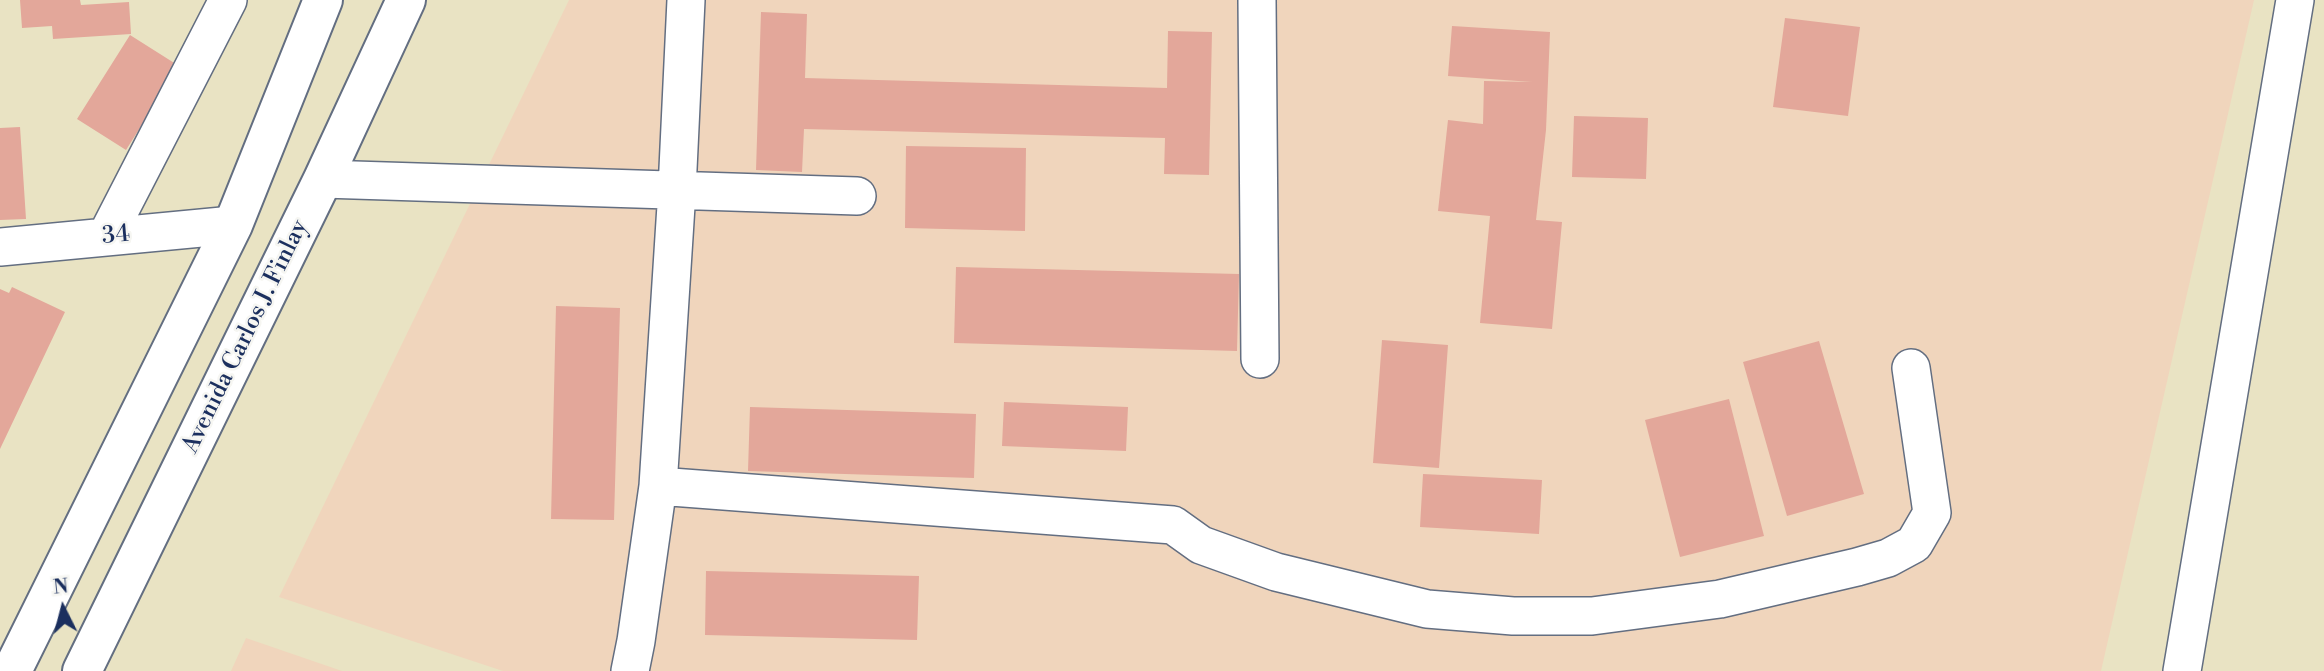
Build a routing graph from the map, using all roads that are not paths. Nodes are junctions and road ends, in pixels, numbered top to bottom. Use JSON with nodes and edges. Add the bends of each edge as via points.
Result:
{"nodes":[{"id":1,"x":228,"y":0,"type":"edge"},
{"id":2,"x":323,"y":0,"type":"edge"},
{"id":3,"x":406,"y":0,"type":"edge"},
{"id":4,"x":686,"y":0,"type":"edge"},
{"id":5,"x":1257,"y":0,"type":"edge"},
{"id":6,"x":2295,"y":0,"type":"edge"},
{"id":7,"x":323,"y":179,"type":"junction"},
{"id":8,"x":677,"y":190,"type":"junction"},
{"id":9,"x":857,"y":196,"type":"dead end"},
{"id":10,"x":233,"y":225,"type":"junction"},
{"id":11,"x":106,"y":237,"type":"junction"},
{"id":12,"x":0,"y":247,"type":"edge"},
{"id":13,"x":1260,"y":359,"type":"dead end"},
{"id":14,"x":1911,"y":368,"type":"dead end"},
{"id":15,"x":658,"y":486,"type":"junction"},
{"id":16,"x":12,"y":671,"type":"edge"},
{"id":17,"x":82,"y":671,"type":"edge"},
{"id":18,"x":629,"y":671,"type":"edge"},
{"id":19,"x":2182,"y":671,"type":"edge"}],
"edges":[{"from":1,"to":11,"type":"street"},
{"from":2,"to":10,"type":"main road"},
{"from":3,"to":7,"type":"main road","name":"Avenida Carlos J. Finlay"},
{"from":4,"to":8,"type":"street"},
{"from":5,"to":13,"type":"street"},
{"from":6,"to":19,"type":"street"},
{"from":7,"to":8,"type":"street"},
{"from":7,"to":17,"type":"main road","name":"Avenida Carlos J. Finlay"},
{"from":8,"to":9,"type":"street"},
{"from":8,"to":15,"type":"street"},
{"from":10,"to":11,"type":"street","name":"34"},
{"from":10,"to":16,"type":"main road"},
{"from":11,"to":12,"type":"street","name":"34"},
{"from":14,"to":15,"type":"street","via":[[1932,513],[1914,544],[1857,567],[1720,599],[1592,616],[1427,609],[1276,572],[1201,545],[1172,525]]},
{"from":15,"to":18,"type":"street"}]}
